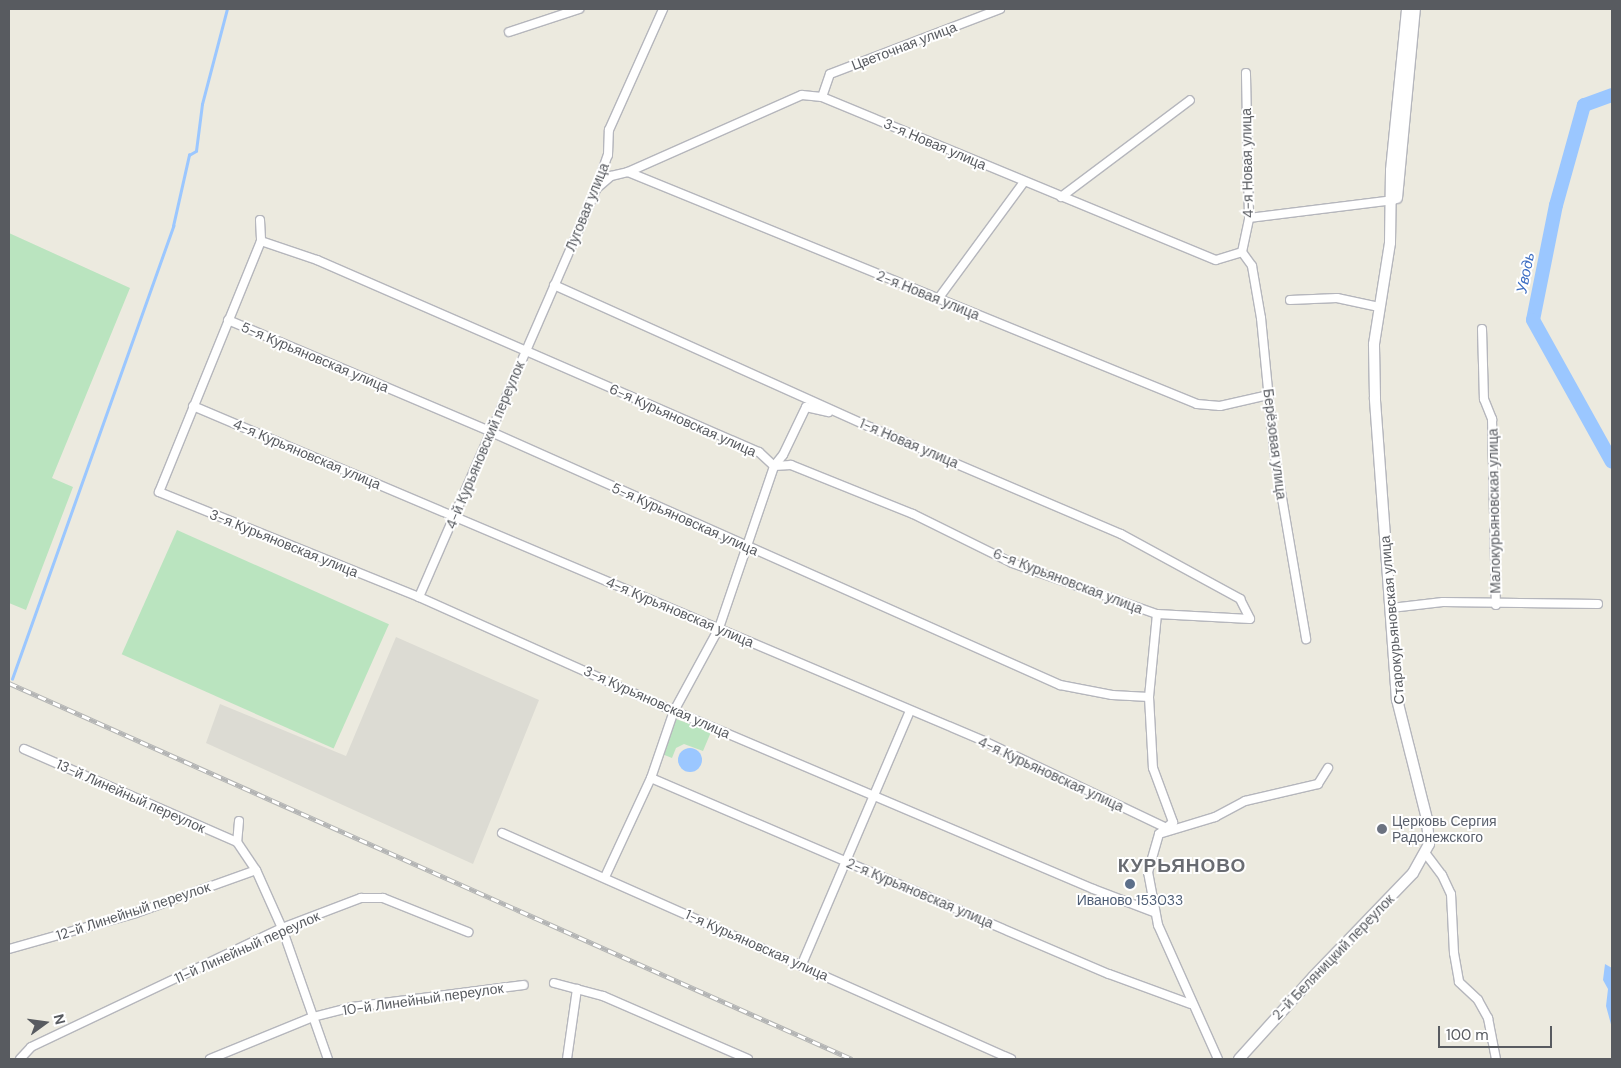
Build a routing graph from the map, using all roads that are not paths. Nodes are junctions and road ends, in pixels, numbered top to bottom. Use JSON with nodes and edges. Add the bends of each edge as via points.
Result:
{"nodes":[{"id":1,"x":579,"y":9,"type":"edge"},
{"id":2,"x":663,"y":9,"type":"edge"},
{"id":3,"x":1000,"y":9,"type":"edge"},
{"id":4,"x":1406,"y":9,"type":"edge"},
{"id":5,"x":1415,"y":9,"type":"edge"},
{"id":6,"x":509,"y":32,"type":"dead end"},
{"id":7,"x":1246,"y":73,"type":"dead end"},
{"id":8,"x":822,"y":97,"type":"junction"},
{"id":9,"x":1190,"y":100,"type":"dead end"},
{"id":10,"x":628,"y":172,"type":"junction"},
{"id":11,"x":1024,"y":182,"type":"junction"},
{"id":12,"x":596,"y":189,"type":"junction"},
{"id":13,"x":1061,"y":197,"type":"junction"},
{"id":14,"x":1394,"y":200,"type":"junction"},
{"id":15,"x":1249,"y":218,"type":"junction"},
{"id":16,"x":260,"y":220,"type":"dead end"},
{"id":17,"x":260,"y":242,"type":"junction"},
{"id":18,"x":1242,"y":252,"type":"junction"},
{"id":19,"x":552,"y":290,"type":"junction"},
{"id":20,"x":938,"y":299,"type":"junction"},
{"id":21,"x":1290,"y":300,"type":"dead end"},
{"id":22,"x":1379,"y":307,"type":"junction"},
{"id":23,"x":228,"y":320,"type":"junction"},
{"id":24,"x":1482,"y":330,"type":"dead end"},
{"id":25,"x":526,"y":351,"type":"junction"},
{"id":26,"x":1268,"y":395,"type":"junction"},
{"id":27,"x":193,"y":406,"type":"junction"},
{"id":28,"x":843,"y":415,"type":"junction"},
{"id":29,"x":489,"y":431,"type":"junction"},
{"id":30,"x":774,"y":466,"type":"junction"},
{"id":31,"x":455,"y":515,"type":"junction"},
{"id":32,"x":748,"y":547,"type":"junction"},
{"id":33,"x":419,"y":597,"type":"junction"},
{"id":34,"x":1598,"y":604,"type":"dead end"},
{"id":35,"x":1496,"y":605,"type":"junction"},
{"id":36,"x":1391,"y":608,"type":"junction"},
{"id":37,"x":1157,"y":614,"type":"junction"},
{"id":38,"x":1250,"y":619,"type":"joint"},
{"id":39,"x":719,"y":628,"type":"junction"},
{"id":40,"x":1306,"y":639,"type":"dead end"},
{"id":41,"x":1149,"y":697,"type":"junction"},
{"id":42,"x":674,"y":710,"type":"junction"},
{"id":43,"x":910,"y":711,"type":"junction"},
{"id":44,"x":24,"y":749,"type":"dead end"},
{"id":45,"x":1328,"y":768,"type":"dead end"},
{"id":46,"x":651,"y":778,"type":"junction"},
{"id":47,"x":874,"y":795,"type":"junction"},
{"id":48,"x":239,"y":821,"type":"dead end"},
{"id":49,"x":1162,"y":831,"type":"junction"},
{"id":50,"x":502,"y":833,"type":"dead end"},
{"id":51,"x":237,"y":842,"type":"junction"},
{"id":52,"x":1426,"y":854,"type":"junction"},
{"id":53,"x":847,"y":862,"type":"junction"},
{"id":54,"x":256,"y":870,"type":"junction"},
{"id":55,"x":606,"y":878,"type":"junction"},
{"id":56,"x":1154,"y":912,"type":"junction"},
{"id":57,"x":282,"y":928,"type":"junction"},
{"id":58,"x":468,"y":932,"type":"dead end"},
{"id":59,"x":9,"y":949,"type":"edge"},
{"id":60,"x":802,"y":964,"type":"junction"},
{"id":61,"x":554,"y":983,"type":"dead end"},
{"id":62,"x":524,"y":985,"type":"dead end"},
{"id":63,"x":577,"y":989,"type":"junction"},
{"id":64,"x":1191,"y":1004,"type":"junction"},
{"id":65,"x":313,"y":1017,"type":"junction"},
{"id":66,"x":29,"y":1050,"type":"junction"},
{"id":67,"x":20,"y":1059,"type":"edge"},
{"id":68,"x":33,"y":1059,"type":"edge"},
{"id":69,"x":210,"y":1059,"type":"edge"},
{"id":70,"x":328,"y":1059,"type":"edge"},
{"id":71,"x":567,"y":1059,"type":"edge"},
{"id":72,"x":748,"y":1059,"type":"edge"},
{"id":73,"x":1011,"y":1059,"type":"edge"},
{"id":74,"x":1218,"y":1059,"type":"edge"},
{"id":75,"x":1239,"y":1059,"type":"edge"},
{"id":76,"x":1496,"y":1059,"type":"edge"}],
"edges":[{"from":1,"to":6,"type":"street"},
{"from":2,"to":12,"type":"street","name":"Луговая улица","via":[[609,130],[608,155]]},
{"from":3,"to":8,"type":"street","name":"Цветочная улица","via":[[830,74]]},
{"from":4,"to":14,"type":"main road","name":"Старокурьяновская улица","via":[[1391,170]]},
{"from":5,"to":14,"type":"main road"},
{"from":7,"to":15,"type":"street","name":"4-я Новая улица"},
{"from":8,"to":10,"type":"street","name":"3-я Новая улица","via":[[802,95]]},
{"from":8,"to":11,"type":"street","name":"3-я Новая улица"},
{"from":9,"to":13,"type":"street"},
{"from":10,"to":12,"type":"street","via":[[611,176]]},
{"from":10,"to":20,"type":"street","name":"2-я Новая улица"},
{"from":11,"to":13,"type":"street","name":"3-я Новая улица"},
{"from":11,"to":20,"type":"street"},
{"from":12,"to":19,"type":"street","name":"Луговая улица"},
{"from":13,"to":18,"type":"street","name":"3-я Новая улица","via":[[1216,260]]},
{"from":14,"to":15,"type":"street"},
{"from":14,"to":22,"type":"main road","name":"Старокурьяновская улица"},
{"from":15,"to":18,"type":"street","name":"4-я Новая улица"},
{"from":16,"to":17,"type":"street"},
{"from":17,"to":23,"type":"street"},
{"from":17,"to":25,"type":"street","name":"6-я Курьяновская улица","via":[[316,260]]},
{"from":18,"to":26,"type":"street","name":"Берёзовая улица","via":[[1252,266],[1261,318]]},
{"from":19,"to":25,"type":"street","name":"4-й Курьяновский переулок"},
{"from":19,"to":28,"type":"street","name":"1-я Новая улица"},
{"from":20,"to":26,"type":"street","name":"2-я Новая улица","via":[[1197,404],[1220,406]]},
{"from":21,"to":22,"type":"street","via":[[1337,298]]},
{"from":22,"to":36,"type":"main road","name":"Старокурьяновская улица","via":[[1374,344],[1374,398]]},
{"from":23,"to":27,"type":"street"},
{"from":23,"to":29,"type":"street","name":"5-я Курьяновская улица"},
{"from":24,"to":35,"type":"street","name":"Малокурьяновская улица","via":[[1484,399],[1492,419]]},
{"from":25,"to":29,"type":"street","name":"4-й Курьяновский переулок"},
{"from":25,"to":30,"type":"street","name":"6-я Курьяновская улица","via":[[759,452]]},
{"from":26,"to":40,"type":"street","name":"Берёзовая улица","via":[[1275,461]]},
{"from":27,"to":31,"type":"street","name":"4-я Курьяновская улица"},
{"from":27,"to":33,"type":"street","name":"3-я Курьяновская улица","via":[[159,492]]},
{"from":28,"to":30,"type":"street","via":[[806,407],[784,455]]},
{"from":28,"to":38,"type":"street","name":"1-я Новая улица","via":[[1121,534],[1240,599]]},
{"from":29,"to":31,"type":"street","name":"4-й Курьяновский переулок"},
{"from":29,"to":32,"type":"street","name":"5-я Курьяновская улица"},
{"from":30,"to":32,"type":"street"},
{"from":30,"to":37,"type":"street","name":"6-я Курьяновская улица","via":[[791,465],[913,514],[1012,563]]},
{"from":31,"to":33,"type":"street","name":"4-й Курьяновский переулок"},
{"from":31,"to":39,"type":"street","name":"4-я Курьяновская улица"},
{"from":32,"to":39,"type":"street"},
{"from":32,"to":41,"type":"street","name":"5-я Курьяновская улица","via":[[1060,685],[1112,696]]},
{"from":33,"to":42,"type":"street","name":"3-я Курьяновская улица"},
{"from":34,"to":35,"type":"street"},
{"from":35,"to":36,"type":"street","via":[[1443,602]]},
{"from":36,"to":52,"type":"main road","name":"Старокурьяновская улица","via":[[1398,700],[1427,819]]},
{"from":37,"to":38,"type":"street","name":"6-я Курьяновская улица"},
{"from":37,"to":41,"type":"street"},
{"from":39,"to":42,"type":"street"},
{"from":39,"to":43,"type":"street","name":"4-я Курьяновская улица"},
{"from":41,"to":49,"type":"street","via":[[1153,768],[1173,822]]},
{"from":42,"to":46,"type":"street"},
{"from":42,"to":47,"type":"street","name":"3-я Курьяновская улица"},
{"from":43,"to":47,"type":"street"},
{"from":43,"to":49,"type":"street","name":"4-я Курьяновская улица","via":[[984,741]]},
{"from":44,"to":51,"type":"street","name":"13-й Линейный переулок"},
{"from":45,"to":49,"type":"street","via":[[1318,784],[1245,801],[1215,817]]},
{"from":46,"to":53,"type":"street","name":"2-я Курьяновская улица"},
{"from":46,"to":55,"type":"street"},
{"from":47,"to":53,"type":"street"},
{"from":47,"to":56,"type":"street","name":"3-я Курьяновская улица"},
{"from":48,"to":51,"type":"street"},
{"from":49,"to":56,"type":"street","via":[[1148,872]]},
{"from":50,"to":55,"type":"street","name":"1-я Курьяновская улица"},
{"from":51,"to":54,"type":"street"},
{"from":52,"to":75,"type":"main road","name":"2-й Беляницкий переулок","via":[[1387,902],[1313,976]]},
{"from":52,"to":76,"type":"street","via":[[1451,894],[1459,982],[1478,1000],[1488,1018]]},
{"from":53,"to":60,"type":"street"},
{"from":53,"to":64,"type":"street","name":"2-я Курьяновская улица","via":[[1109,974]]},
{"from":54,"to":57,"type":"street"},
{"from":54,"to":59,"type":"street","name":"12-й Линейный переулок","via":[[136,913]]},
{"from":55,"to":60,"type":"street","name":"1-я Курьяновская улица"},
{"from":56,"to":64,"type":"street"},
{"from":57,"to":58,"type":"street","name":"11-й Линейный переулок","via":[[361,898],[383,898]]},
{"from":57,"to":65,"type":"street"},
{"from":57,"to":66,"type":"street","name":"11-й Линейный переулок"},
{"from":60,"to":73,"type":"street","name":"1-я Курьяновская улица","via":[[887,1006],[962,1035]]},
{"from":61,"to":63,"type":"street"},
{"from":62,"to":65,"type":"street","name":"10-й Линейный переулок","via":[[352,1007]]},
{"from":63,"to":71,"type":"street"},
{"from":63,"to":72,"type":"street","via":[[604,996]]},
{"from":64,"to":74,"type":"street"},
{"from":65,"to":69,"type":"street","name":"10-й Линейный переулок"},
{"from":65,"to":70,"type":"street"},
{"from":66,"to":67,"type":"street","name":"11-й Линейный переулок"},
{"from":66,"to":68,"type":"street"}]}
